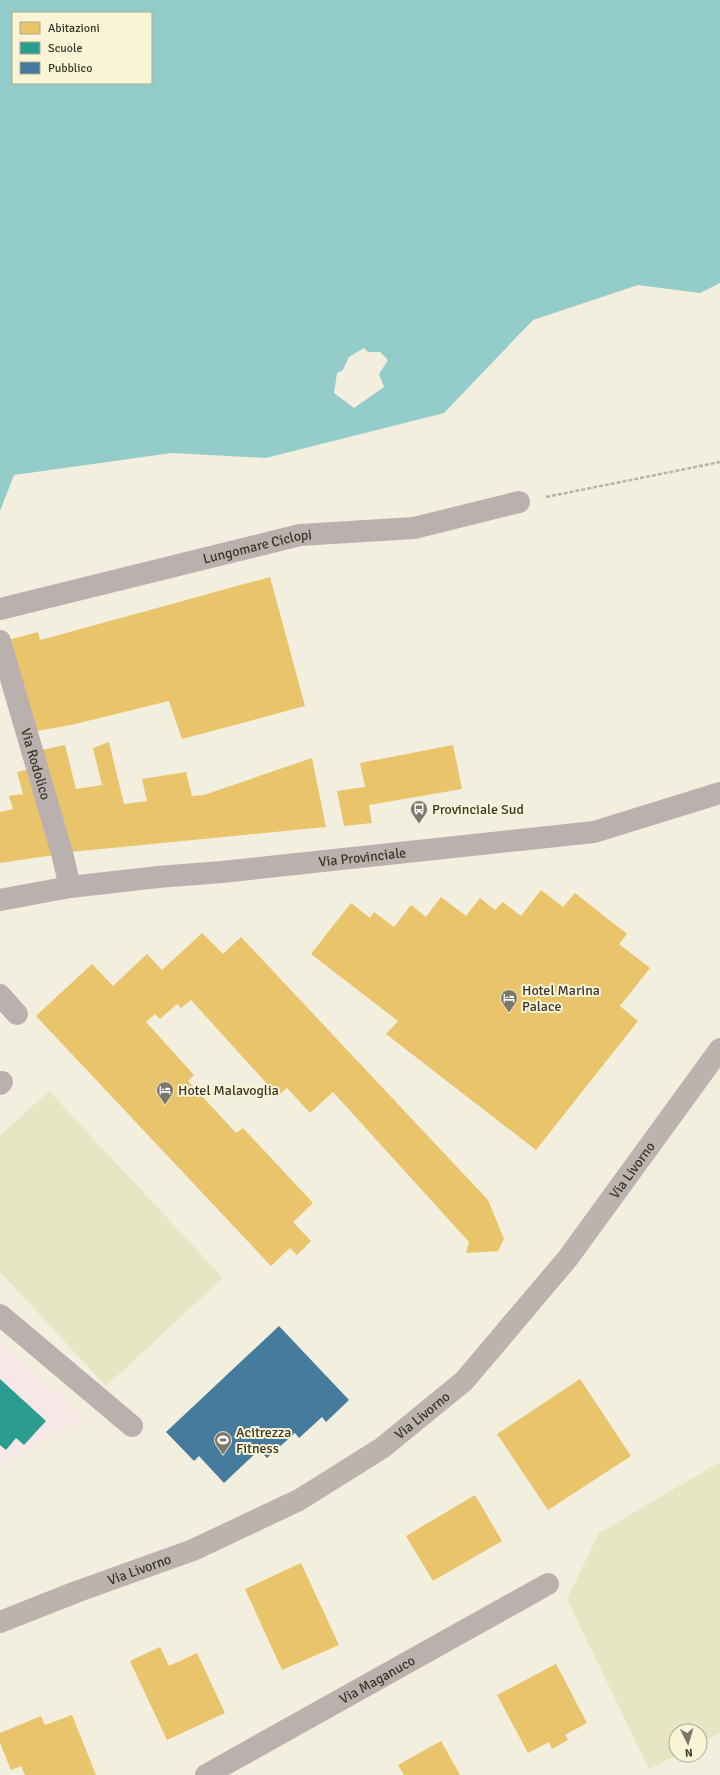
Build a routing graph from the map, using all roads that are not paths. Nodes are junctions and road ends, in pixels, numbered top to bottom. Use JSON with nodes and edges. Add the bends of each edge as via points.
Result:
{"nodes":[{"id":1,"x":519,"y":502,"type":"road end"},
{"id":2,"x":0,"y":609,"type":"edge"},
{"id":3,"x":0,"y":641,"type":"edge"},
{"id":4,"x":720,"y":793,"type":"edge"},
{"id":5,"x":70,"y":887,"type":"junction"},
{"id":6,"x":0,"y":900,"type":"edge"},
{"id":7,"x":0,"y":995,"type":"edge"},
{"id":8,"x":17,"y":1014,"type":"dead end"},
{"id":9,"x":720,"y":1049,"type":"edge"},
{"id":10,"x":0,"y":1315,"type":"edge"},
{"id":11,"x":132,"y":1426,"type":"dead end"},
{"id":12,"x":548,"y":1584,"type":"dead end"},
{"id":13,"x":0,"y":1622,"type":"edge"},
{"id":14,"x":206,"y":1775,"type":"edge"}],
"edges":[{"from":1,"to":2,"type":"street","name":"Lungomare Ciclopi","via":[[414,528],[300,535]]},
{"from":3,"to":5,"type":"street","name":"Via Rodolico"},
{"from":4,"to":5,"type":"street","name":"Via Provinciale","via":[[594,832]]},
{"from":5,"to":6,"type":"street","name":"Via Provinciale"},
{"from":7,"to":8,"type":"street"},
{"from":9,"to":13,"type":"main road","name":"Via Livorno","via":[[568,1258],[464,1381],[382,1448],[299,1500],[192,1550]]},
{"from":10,"to":11,"type":"street"},
{"from":12,"to":14,"type":"street","name":"Via Maganuco"}]}
